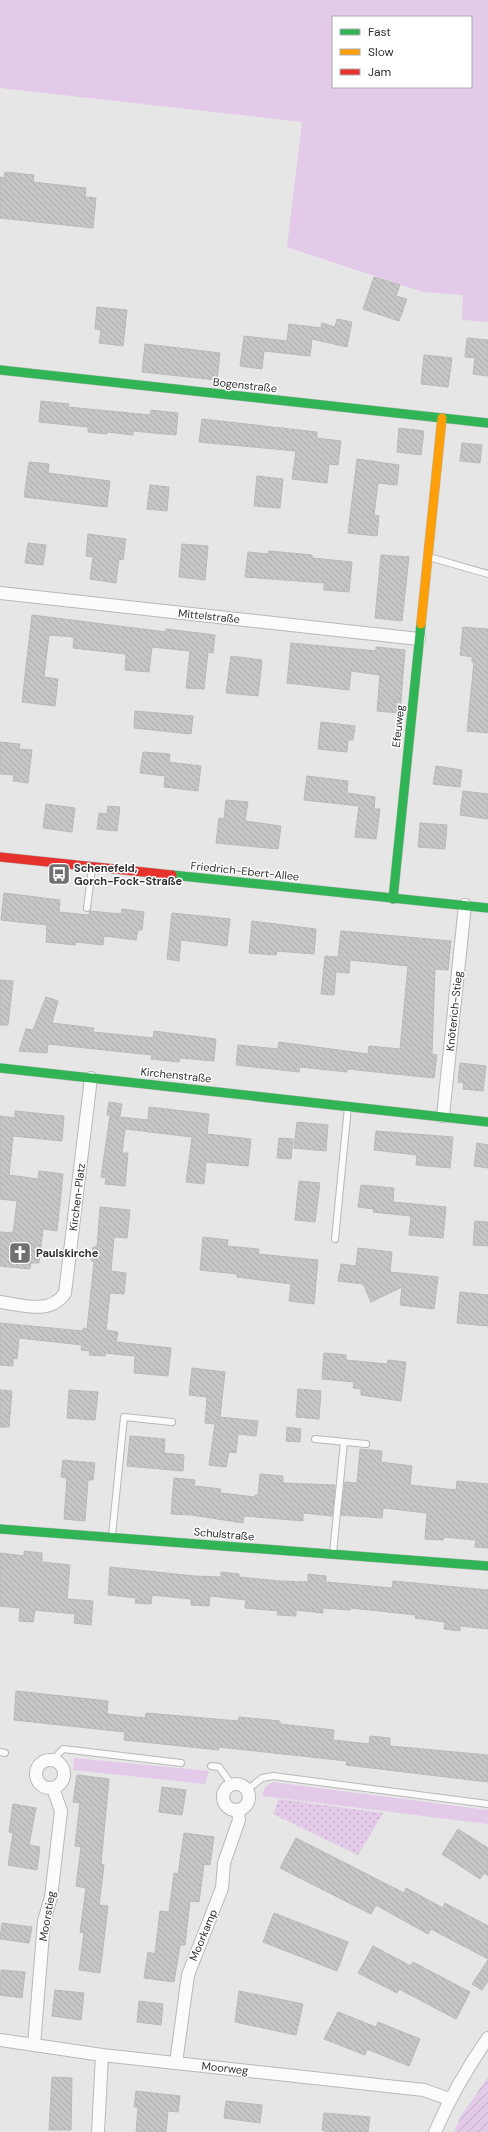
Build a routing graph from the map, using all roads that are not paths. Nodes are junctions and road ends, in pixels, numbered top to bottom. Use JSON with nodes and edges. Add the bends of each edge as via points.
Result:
{"nodes":[{"id":1,"x":0,"y":370,"type":"edge"},
{"id":2,"x":442,"y":418,"type":"junction"},
{"id":3,"x":488,"y":423,"type":"edge"},
{"id":4,"x":428,"y":556,"type":"junction"},
{"id":5,"x":488,"y":574,"type":"edge"},
{"id":6,"x":0,"y":593,"type":"edge"},
{"id":7,"x":419,"y":640,"type":"junction"},
{"id":8,"x":0,"y":857,"type":"edge"},
{"id":9,"x":92,"y":866,"type":"junction"},
{"id":10,"x":393,"y":898,"type":"junction"},
{"id":11,"x":465,"y":905,"type":"junction"},
{"id":12,"x":87,"y":908,"type":"dead end"},
{"id":13,"x":488,"y":908,"type":"edge"},
{"id":14,"x":0,"y":1068,"type":"edge"},
{"id":15,"x":91,"y":1078,"type":"junction"},
{"id":16,"x":348,"y":1106,"type":"junction"},
{"id":17,"x":443,"y":1116,"type":"junction"},
{"id":18,"x":488,"y":1122,"type":"edge"},
{"id":19,"x":335,"y":1239,"type":"dead end"},
{"id":20,"x":0,"y":1302,"type":"edge"},
{"id":21,"x":172,"y":1422,"type":"dead end"},
{"id":22,"x":315,"y":1439,"type":"dead end"},
{"id":23,"x":344,"y":1442,"type":"junction"},
{"id":24,"x":366,"y":1444,"type":"dead end"},
{"id":25,"x":0,"y":1529,"type":"edge"},
{"id":26,"x":112,"y":1539,"type":"junction"},
{"id":27,"x":333,"y":1555,"type":"junction"},
{"id":28,"x":488,"y":1566,"type":"edge"},
{"id":29,"x":52,"y":1761,"type":"junction"},
{"id":30,"x":181,"y":1763,"type":"dead end"},
{"id":31,"x":211,"y":1766,"type":"dead end"},
{"id":32,"x":232,"y":1785,"type":"junction"},
{"id":33,"x":53,"y":1788,"type":"junction"},
{"id":34,"x":247,"y":1790,"type":"junction"},
{"id":35,"x":488,"y":1804,"type":"edge"},
{"id":36,"x":238,"y":1810,"type":"junction"},
{"id":37,"x":488,"y":2038,"type":"edge"},
{"id":38,"x":0,"y":2040,"type":"edge"},
{"id":39,"x":34,"y":2045,"type":"junction"},
{"id":40,"x":102,"y":2055,"type":"junction"},
{"id":41,"x":176,"y":2063,"type":"junction"},
{"id":42,"x":449,"y":2099,"type":"junction"},
{"id":43,"x":98,"y":2132,"type":"edge"},
{"id":44,"x":435,"y":2132,"type":"edge"}],
"edges":[{"from":1,"to":2,"type":"street","name":"Bogenstraße"},
{"from":2,"to":3,"type":"street","name":"Bogenstraße"},
{"from":2,"to":4,"type":"street","name":"Efeuweg"},
{"from":4,"to":5,"type":"lane"},
{"from":4,"to":7,"type":"street","name":"Efeuweg"},
{"from":6,"to":7,"type":"street","name":"Mittelstraße"},
{"from":7,"to":10,"type":"street","name":"Efeuweg"},
{"from":8,"to":9,"type":"street","name":"Friedrich-Ebert-Allee"},
{"from":9,"to":10,"type":"street","name":"Friedrich-Ebert-Allee"},
{"from":9,"to":12,"type":"lane"},
{"from":10,"to":11,"type":"street","name":"Friedrich-Ebert-Allee"},
{"from":11,"to":13,"type":"street","name":"Friedrich-Ebert-Allee"},
{"from":11,"to":17,"type":"street","name":"Knöterich-Stieg"},
{"from":14,"to":15,"type":"street","name":"Kirchenstraße"},
{"from":15,"to":16,"type":"street","name":"Kirchenstraße"},
{"from":15,"to":20,"type":"street","name":"Kirchen-Platz","via":[[65,1293],[60,1301],[43,1307]]},
{"from":16,"to":17,"type":"street","name":"Kirchenstraße"},
{"from":16,"to":19,"type":"lane"},
{"from":17,"to":18,"type":"street","name":"Kirchenstraße"},
{"from":21,"to":26,"type":"lane","via":[[124,1417]]},
{"from":22,"to":23,"type":"lane"},
{"from":23,"to":24,"type":"lane"},
{"from":23,"to":27,"type":"lane"},
{"from":25,"to":26,"type":"street","name":"Schulstraße"},
{"from":26,"to":27,"type":"street","name":"Schulstraße"},
{"from":27,"to":28,"type":"street","name":"Schulstraße"},
{"from":29,"to":30,"type":"lane","via":[[63,1749]]},
{"from":29,"to":33,"type":"street","via":[[60,1765],[64,1774],[61,1783]]},
{"from":29,"to":33,"type":"street","via":[[40,1765],[36,1773],[41,1785]]},
{"from":31,"to":32,"type":"lane","via":[[219,1767]]},
{"from":32,"to":34,"type":"street","via":[[240,1785]]},
{"from":32,"to":36,"type":"street","via":[[223,1794],[224,1803],[230,1809]]},
{"from":33,"to":39,"type":"street","name":"Moorstieg","via":[[61,1811],[51,1898],[44,1921]]},
{"from":34,"to":35,"type":"lane","via":[[262,1778],[273,1776]]},
{"from":34,"to":36,"type":"street","name":"Moorkamp","via":[[247,1804]]},
{"from":36,"to":41,"type":"street","name":"Moorkamp","via":[[239,1820],[224,1863],[222,1888],[188,1975]]},
{"from":37,"to":42,"type":"street"},
{"from":38,"to":39,"type":"street","name":"Moorweg"},
{"from":39,"to":40,"type":"street","name":"Moorweg"},
{"from":40,"to":41,"type":"street","name":"Moorweg"},
{"from":40,"to":43,"type":"street"},
{"from":41,"to":42,"type":"street","name":"Moorweg","via":[[424,2090]]},
{"from":42,"to":44,"type":"street"}]}
